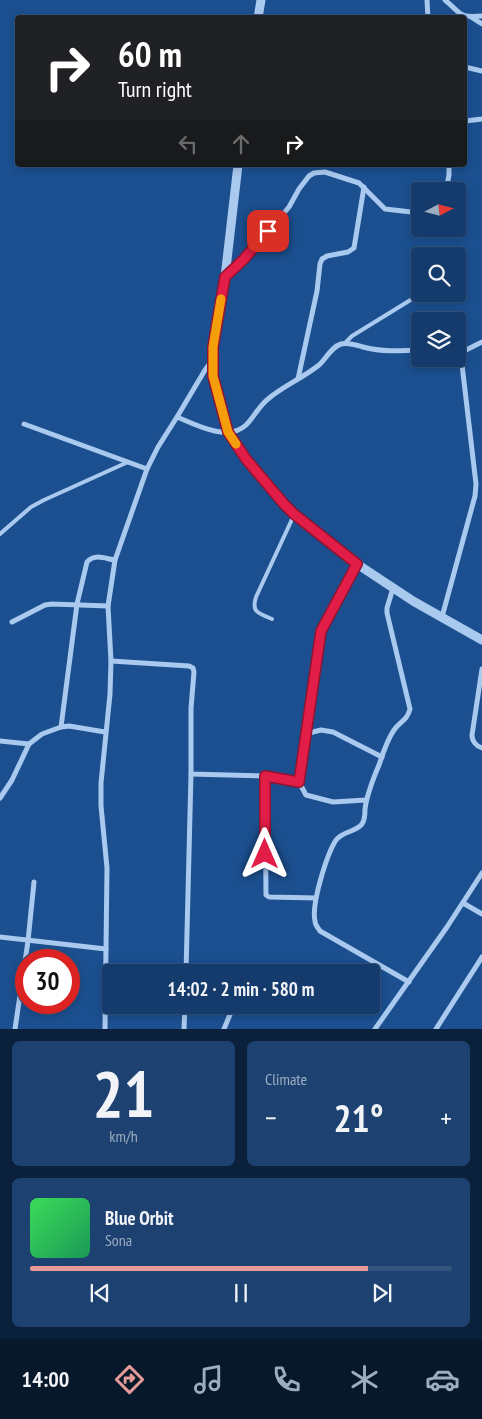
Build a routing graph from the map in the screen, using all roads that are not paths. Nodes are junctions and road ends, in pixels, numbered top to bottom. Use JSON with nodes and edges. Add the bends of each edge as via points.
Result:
{"nodes":[{"id":1,"x":261,"y":0,"type":"edge"},
{"id":2,"x":427,"y":0,"type":"edge"},
{"id":3,"x":446,"y":0,"type":"edge"},
{"id":4,"x":258,"y":15,"type":"edge"},
{"id":5,"x":428,"y":15,"type":"edge"},
{"id":6,"x":461,"y":15,"type":"edge"},
{"id":7,"x":482,"y":16,"type":"edge"},
{"id":8,"x":467,"y":17,"type":"edge"},
{"id":9,"x":470,"y":17,"type":"junction"},
{"id":10,"x":482,"y":24,"type":"edge"},
{"id":11,"x":467,"y":68,"type":"edge"},
{"id":12,"x":482,"y":71,"type":"edge"},
{"id":13,"x":482,"y":120,"type":"edge"},
{"id":14,"x":467,"y":121,"type":"edge"},
{"id":15,"x":238,"y":167,"type":"edge"},
{"id":16,"x":313,"y":167,"type":"edge"},
{"id":17,"x":449,"y":167,"type":"edge"},
{"id":18,"x":314,"y":173,"type":"junction"},
{"id":19,"x":448,"y":182,"type":"edge"},
{"id":20,"x":364,"y":187,"type":"junction"},
{"id":21,"x":411,"y":211,"type":"edge"},
{"id":22,"x":225,"y":277,"type":"junction"},
{"id":23,"x":411,"y":299,"type":"edge"},
{"id":24,"x":482,"y":342,"type":"edge"},
{"id":25,"x":345,"y":343,"type":"junction"},
{"id":26,"x":466,"y":349,"type":"edge"},
{"id":27,"x":411,"y":350,"type":"edge"},
{"id":28,"x":212,"y":361,"type":"junction"},
{"id":29,"x":463,"y":367,"type":"edge"},
{"id":30,"x":298,"y":379,"type":"junction"},
{"id":31,"x":178,"y":417,"type":"junction"},
{"id":32,"x":24,"y":424,"type":"dead end"},
{"id":33,"x":228,"y":432,"type":"junction"},
{"id":34,"x":129,"y":462,"type":"junction"},
{"id":35,"x":147,"y":468,"type":"junction"},
{"id":36,"x":294,"y":514,"type":"junction"},
{"id":37,"x":0,"y":534,"type":"edge"},
{"id":38,"x":115,"y":560,"type":"junction"},
{"id":39,"x":357,"y":564,"type":"junction"},
{"id":40,"x":393,"y":588,"type":"junction"},
{"id":41,"x":77,"y":604,"type":"junction"},
{"id":42,"x":108,"y":606,"type":"junction"},
{"id":43,"x":442,"y":617,"type":"junction"},
{"id":44,"x":272,"y":618,"type":"dead end"},
{"id":45,"x":12,"y":622,"type":"dead end"},
{"id":46,"x":482,"y":640,"type":"edge"},
{"id":47,"x":111,"y":661,"type":"junction"},
{"id":48,"x":482,"y":669,"type":"edge"},
{"id":49,"x":61,"y":727,"type":"junction"},
{"id":50,"x":105,"y":732,"type":"junction"},
{"id":51,"x":305,"y":734,"type":"junction"},
{"id":52,"x":0,"y":741,"type":"edge"},
{"id":53,"x":29,"y":744,"type":"junction"},
{"id":54,"x":482,"y":748,"type":"edge"},
{"id":55,"x":382,"y":757,"type":"junction"},
{"id":56,"x":191,"y":774,"type":"junction"},
{"id":57,"x":265,"y":776,"type":"junction"},
{"id":58,"x":299,"y":782,"type":"junction"},
{"id":59,"x":0,"y":798,"type":"edge"},
{"id":60,"x":366,"y":800,"type":"junction"},
{"id":61,"x":482,"y":873,"type":"edge"},
{"id":62,"x":34,"y":882,"type":"dead end"},
{"id":63,"x":316,"y":898,"type":"junction"},
{"id":64,"x":463,"y":903,"type":"junction"},
{"id":65,"x":482,"y":914,"type":"edge"},
{"id":66,"x":0,"y":937,"type":"edge"},
{"id":67,"x":28,"y":941,"type":"junction"},
{"id":68,"x":106,"y":949,"type":"junction"},
{"id":69,"x":482,"y":957,"type":"edge"},
{"id":70,"x":186,"y":964,"type":"edge"},
{"id":71,"x":409,"y":982,"type":"junction"},
{"id":72,"x":185,"y":1014,"type":"edge"},
{"id":73,"x":230,"y":1014,"type":"edge"},
{"id":74,"x":15,"y":1029,"type":"edge"},
{"id":75,"x":105,"y":1029,"type":"edge"},
{"id":76,"x":184,"y":1029,"type":"edge"},
{"id":77,"x":224,"y":1029,"type":"edge"},
{"id":78,"x":375,"y":1029,"type":"edge"},
{"id":79,"x":436,"y":1029,"type":"edge"}],
"edges":[{"from":1,"to":4,"type":"street"},
{"from":2,"to":5,"type":"street"},
{"from":3,"to":6,"type":"street"},
{"from":7,"to":9,"type":"street"},
{"from":8,"to":9,"type":"street"},
{"from":9,"to":10,"type":"street"},
{"from":11,"to":12,"type":"street"},
{"from":13,"to":14,"type":"street"},
{"from":15,"to":22,"type":"street"},
{"from":16,"to":18,"type":"street"},
{"from":17,"to":19,"type":"street"},
{"from":18,"to":20,"type":"street","via":[[325,172]]},
{"from":18,"to":22,"type":"street","via":[[299,188],[279,219]]},
{"from":20,"to":21,"type":"street","via":[[385,209]]},
{"from":20,"to":30,"type":"street","via":[[354,248],[326,256],[320,264]]},
{"from":22,"to":28,"type":"street"},
{"from":23,"to":25,"type":"lane"},
{"from":24,"to":26,"type":"street"},
{"from":25,"to":27,"type":"street","via":[[373,350]]},
{"from":25,"to":30,"type":"street","via":[[336,346],[320,364]]},
{"from":28,"to":31,"type":"street"},
{"from":28,"to":33,"type":"street"},
{"from":29,"to":43,"type":"street","via":[[475,496]]},
{"from":30,"to":33,"type":"street","via":[[266,400],[246,426]]},
{"from":31,"to":33,"type":"street","via":[[208,430]]},
{"from":31,"to":35,"type":"street"},
{"from":32,"to":34,"type":"street"},
{"from":33,"to":36,"type":"street","via":[[246,459]]},
{"from":34,"to":35,"type":"street"},
{"from":34,"to":37,"type":"lane","via":[[31,507]]},
{"from":35,"to":38,"type":"street"},
{"from":36,"to":39,"type":"street"},
{"from":36,"to":44,"type":"lane","via":[[254,604],[256,612]]},
{"from":38,"to":41,"type":"street","via":[[90,558]]},
{"from":38,"to":42,"type":"street"},
{"from":39,"to":40,"type":"street"},
{"from":39,"to":51,"type":"street","via":[[321,631]]},
{"from":40,"to":43,"type":"street"},
{"from":40,"to":55,"type":"street","via":[[387,613],[410,709],[406,719],[395,727]]},
{"from":41,"to":42,"type":"street"},
{"from":41,"to":45,"type":"street","via":[[45,605]]},
{"from":41,"to":49,"type":"street"},
{"from":42,"to":47,"type":"street"},
{"from":43,"to":46,"type":"street"},
{"from":47,"to":50,"type":"street"},
{"from":47,"to":56,"type":"street","via":[[193,668]]},
{"from":48,"to":54,"type":"street","via":[[472,735],[474,743]]},
{"from":49,"to":50,"type":"street"},
{"from":49,"to":53,"type":"street","via":[[42,734]]},
{"from":50,"to":68,"type":"street","via":[[101,790],[107,868]]},
{"from":51,"to":55,"type":"street","via":[[321,730],[332,732]]},
{"from":51,"to":58,"type":"street"},
{"from":52,"to":53,"type":"street"},
{"from":53,"to":59,"type":"street"},
{"from":55,"to":60,"type":"street"},
{"from":56,"to":57,"type":"street"},
{"from":56,"to":70,"type":"street"},
{"from":57,"to":58,"type":"street"},
{"from":57,"to":63,"type":"street","via":[[266,895]]},
{"from":58,"to":60,"type":"street","via":[[306,795],[333,802]]},
{"from":60,"to":63,"type":"street","via":[[361,825],[336,840]]},
{"from":61,"to":64,"type":"street"},
{"from":62,"to":67,"type":"street"},
{"from":63,"to":71,"type":"street","via":[[315,922],[320,931]]},
{"from":64,"to":65,"type":"street"},
{"from":64,"to":71,"type":"street"},
{"from":66,"to":67,"type":"street"},
{"from":67,"to":68,"type":"street"},
{"from":67,"to":74,"type":"street"},
{"from":68,"to":75,"type":"street"},
{"from":69,"to":79,"type":"street"},
{"from":71,"to":78,"type":"street"},
{"from":72,"to":76,"type":"street"},
{"from":73,"to":77,"type":"street"}]}
